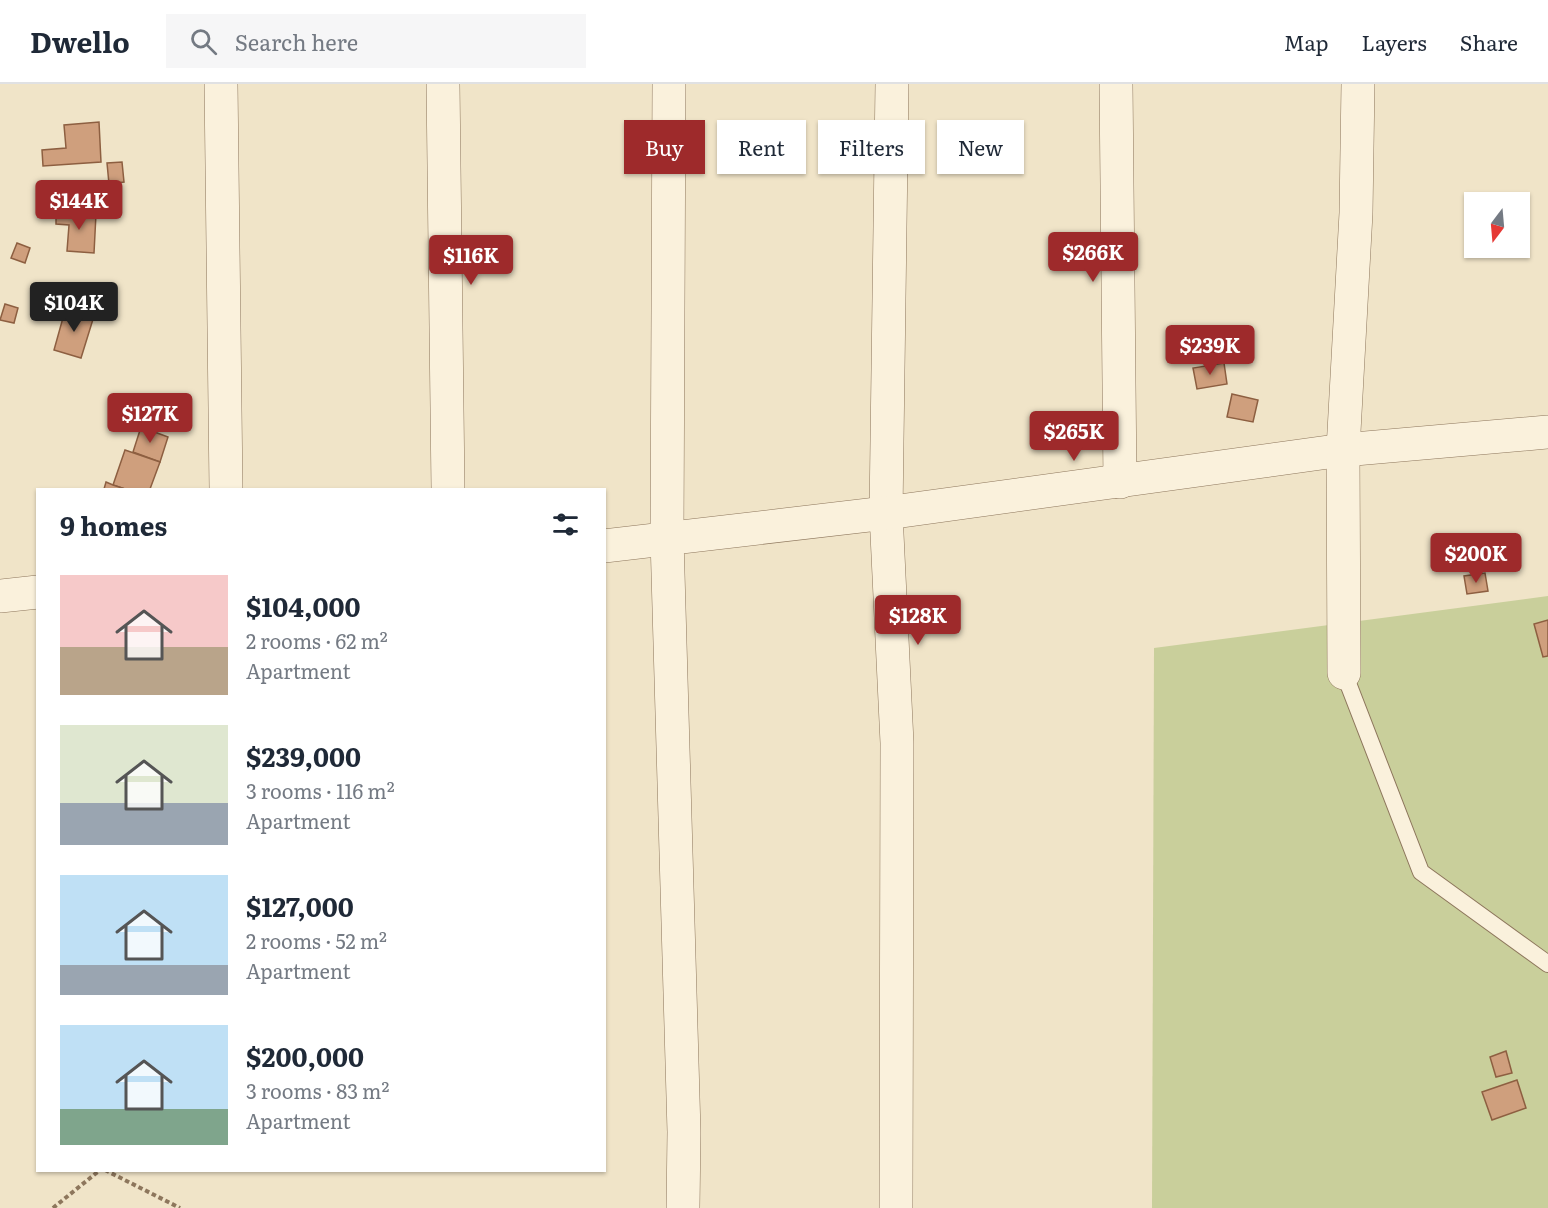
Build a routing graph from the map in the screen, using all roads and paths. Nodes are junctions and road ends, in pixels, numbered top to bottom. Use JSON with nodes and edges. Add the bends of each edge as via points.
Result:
{"nodes":[{"id":1,"x":221,"y":84,"type":"edge"},
{"id":2,"x":443,"y":84,"type":"edge"},
{"id":3,"x":669,"y":84,"type":"edge"},
{"id":4,"x":892,"y":84,"type":"edge"},
{"id":5,"x":1116,"y":84,"type":"edge"},
{"id":6,"x":1358,"y":84,"type":"edge"},
{"id":7,"x":1548,"y":432,"type":"edge"},
{"id":8,"x":1343,"y":450,"type":"junction"},
{"id":9,"x":1120,"y":482,"type":"junction"},
{"id":10,"x":226,"y":488,"type":"edge"},
{"id":11,"x":448,"y":488,"type":"edge"},
{"id":12,"x":886,"y":513,"type":"junction"},
{"id":13,"x":667,"y":538,"type":"junction"},
{"id":14,"x":606,"y":546,"type":"edge"},
{"id":15,"x":36,"y":592,"type":"edge"},
{"id":16,"x":0,"y":596,"type":"edge"},
{"id":17,"x":1344,"y":673,"type":"joint"},
{"id":18,"x":1548,"y":964,"type":"edge"},
{"id":19,"x":98,"y":1172,"type":"edge"},
{"id":20,"x":109,"y":1172,"type":"edge"},
{"id":21,"x":53,"y":1208,"type":"edge"},
{"id":22,"x":180,"y":1208,"type":"edge"},
{"id":23,"x":683,"y":1208,"type":"edge"},
{"id":24,"x":896,"y":1208,"type":"edge"}],
"edges":[{"from":1,"to":10,"type":"street"},
{"from":2,"to":11,"type":"street"},
{"from":3,"to":13,"type":"street"},
{"from":4,"to":12,"type":"street"},
{"from":5,"to":9,"type":"street"},
{"from":6,"to":8,"type":"street","via":[[1356,213]]},
{"from":7,"to":8,"type":"street"},
{"from":8,"to":9,"type":"street"},
{"from":8,"to":17,"type":"street"},
{"from":9,"to":12,"type":"street"},
{"from":12,"to":13,"type":"street"},
{"from":12,"to":24,"type":"street","via":[[897,743]]},
{"from":13,"to":14,"type":"street"},
{"from":13,"to":23,"type":"street"},
{"from":15,"to":16,"type":"street"},
{"from":17,"to":18,"type":"lane","via":[[1421,872]]},
{"from":19,"to":21,"type":"path"},
{"from":20,"to":22,"type":"path"}]}
